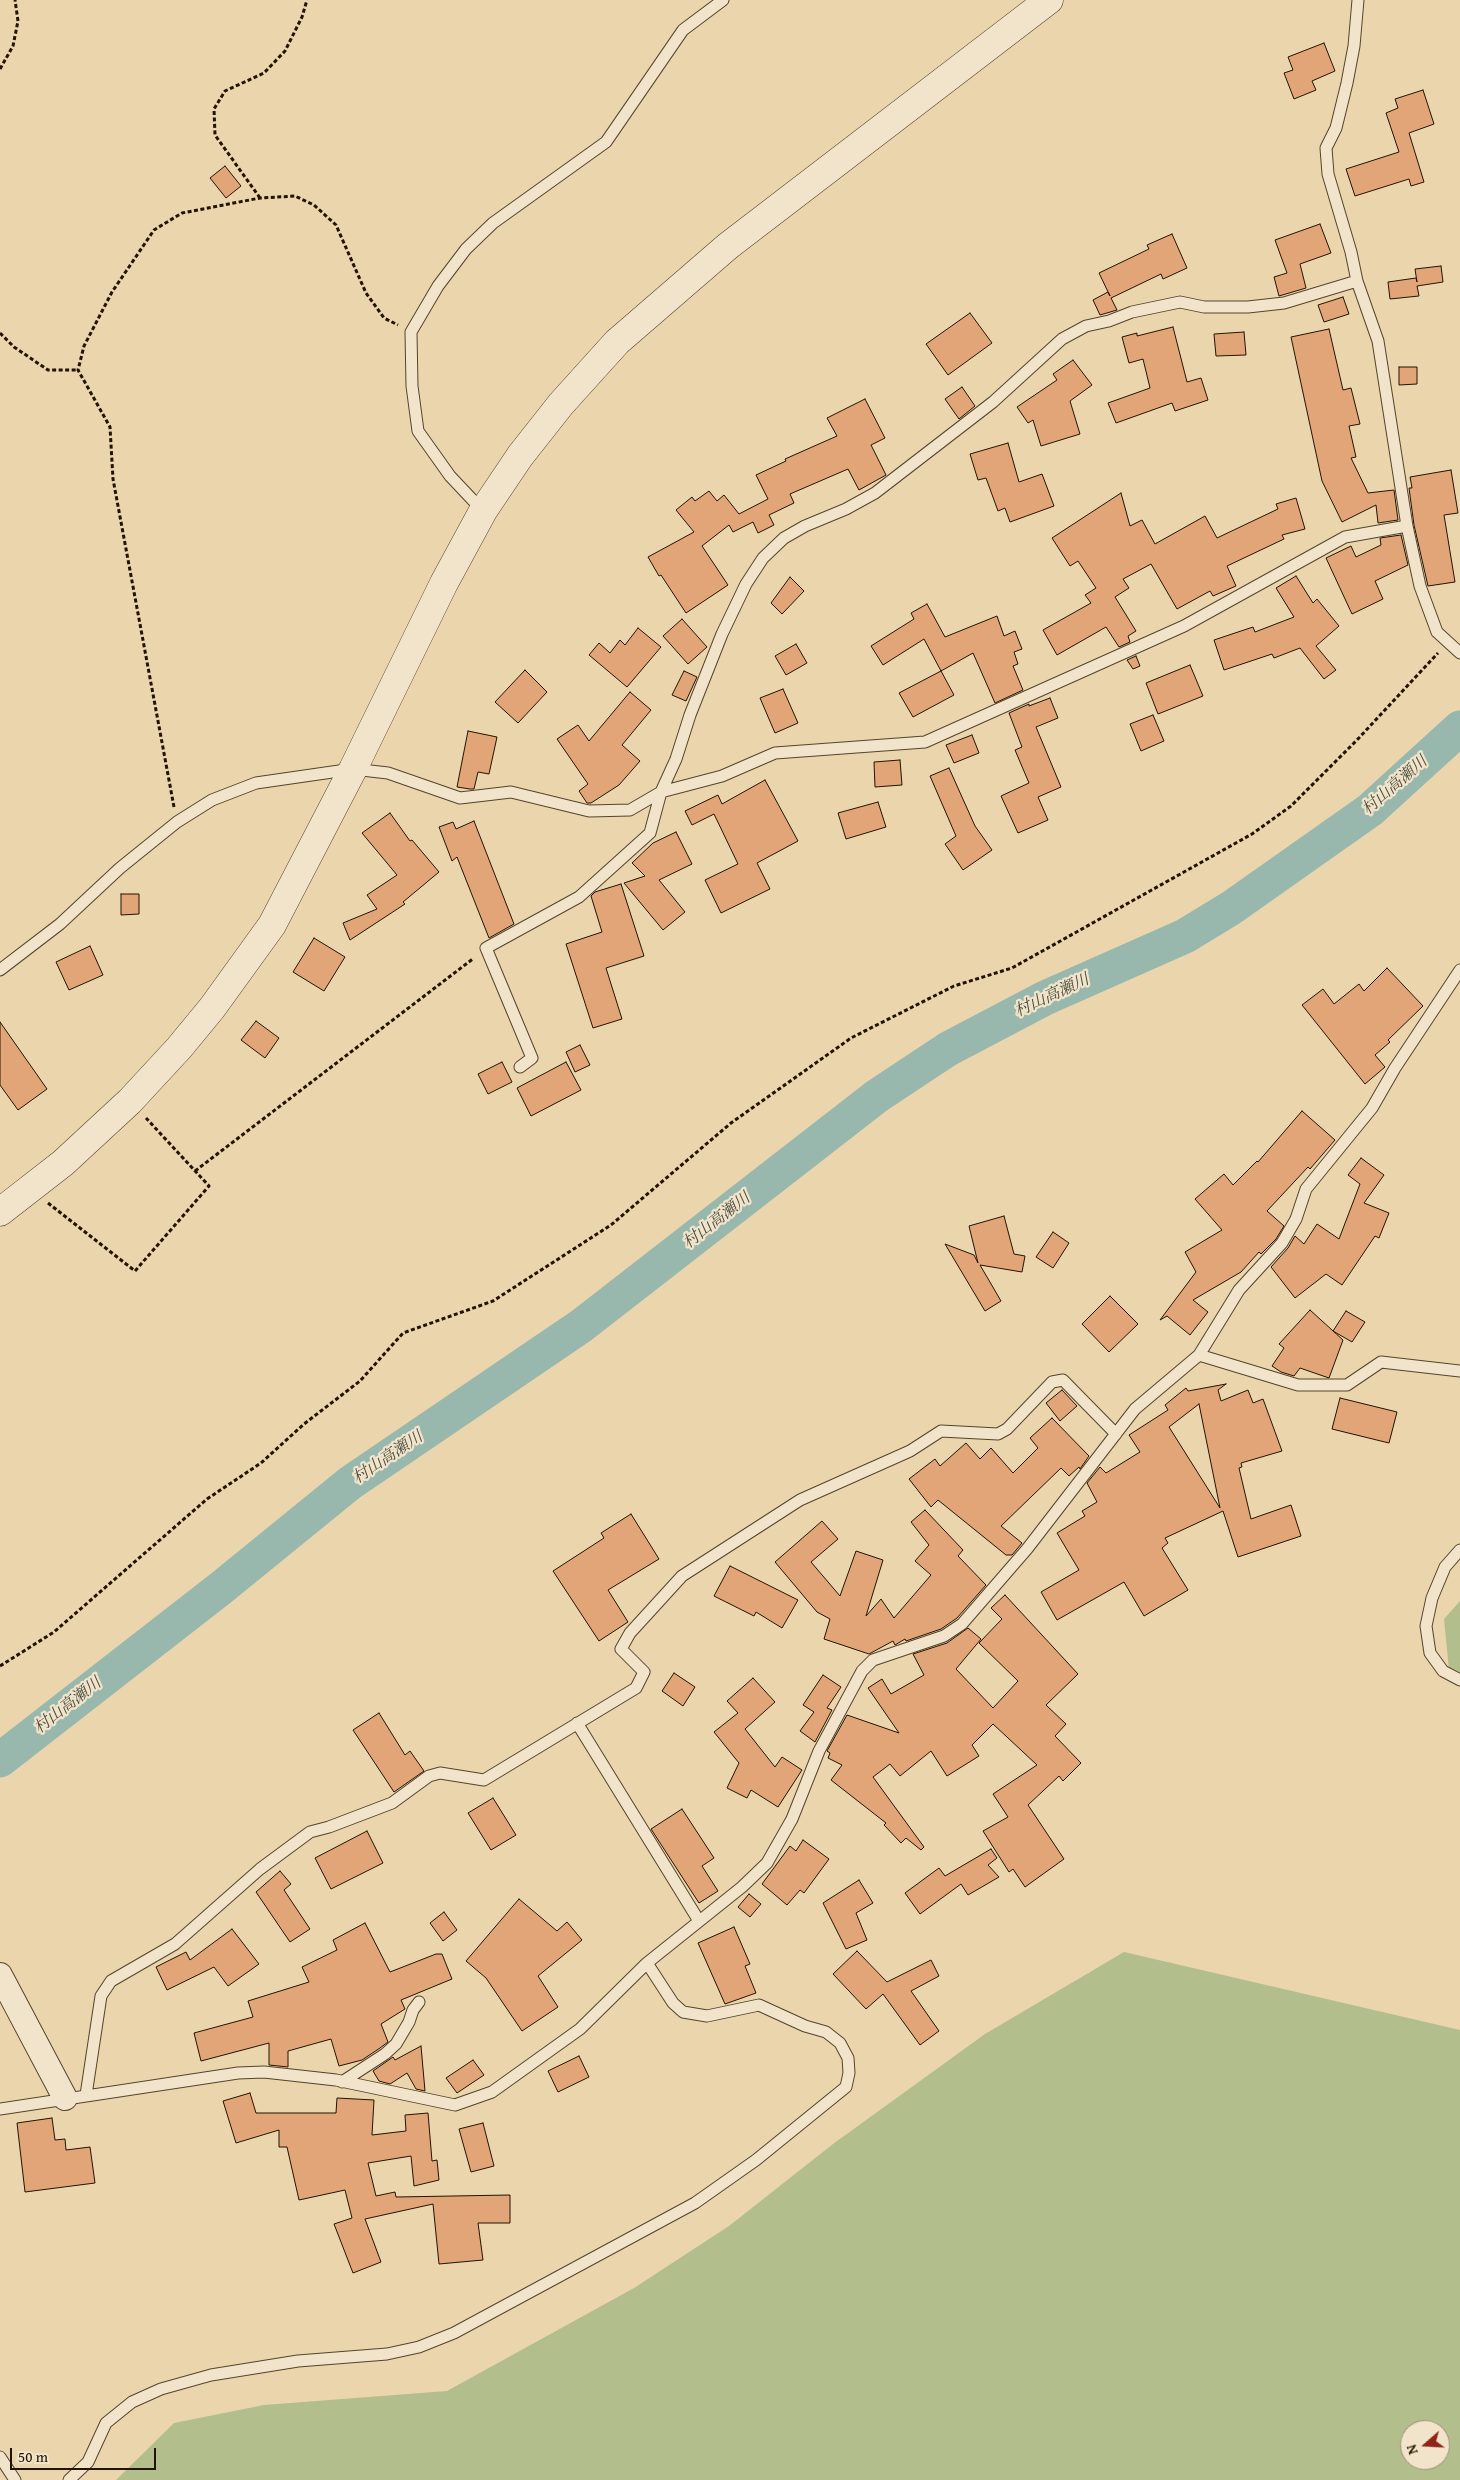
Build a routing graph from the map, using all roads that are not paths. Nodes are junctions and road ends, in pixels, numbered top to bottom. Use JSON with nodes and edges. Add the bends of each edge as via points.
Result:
{"nodes":[{"id":1,"x":723,"y":0,"type":"edge"},
{"id":2,"x":1049,"y":0,"type":"edge"},
{"id":3,"x":1358,"y":0,"type":"edge"},
{"id":4,"x":1357,"y":281,"type":"junction"},
{"id":5,"x":483,"y":511,"type":"junction"},
{"id":6,"x":1407,"y":526,"type":"junction"},
{"id":7,"x":1459,"y":652,"type":"edge"},
{"id":8,"x":353,"y":769,"type":"junction"},
{"id":9,"x":661,"y":792,"type":"junction"},
{"id":10,"x":0,"y":970,"type":"edge"},
{"id":11,"x":1460,"y":970,"type":"edge"},
{"id":12,"x":520,"y":1067,"type":"dead end"},
{"id":13,"x":0,"y":1212,"type":"edge"},
{"id":14,"x":1199,"y":1355,"type":"junction"},
{"id":15,"x":1460,"y":1371,"type":"edge"},
{"id":16,"x":1116,"y":1434,"type":"junction"},
{"id":17,"x":1460,"y":1550,"type":"edge"},
{"id":18,"x":1460,"y":1680,"type":"edge"},
{"id":19,"x":577,"y":1723,"type":"junction"},
{"id":20,"x":698,"y":1921,"type":"junction"},
{"id":21,"x":647,"y":1963,"type":"junction"},
{"id":22,"x":0,"y":1975,"type":"edge"},
{"id":23,"x":419,"y":2002,"type":"dead end"},
{"id":24,"x":342,"y":2082,"type":"junction"},
{"id":25,"x":76,"y":2096,"type":"junction"},
{"id":26,"x":0,"y":2109,"type":"edge"},
{"id":27,"x":0,"y":2457,"type":"edge"},
{"id":28,"x":15,"y":2480,"type":"edge"},
{"id":29,"x":69,"y":2480,"type":"edge"}],
"edges":[{"from":1,"to":5,"type":"lane","via":[[683,30],[606,142],[492,223],[466,249],[438,286],[411,332],[412,386],[418,431],[450,476]]},
{"from":2,"to":5,"type":"street","via":[[728,246],[617,342],[561,404]]},
{"from":3,"to":4,"type":"lane","via":[[1347,83],[1336,128],[1326,148],[1328,174]]},
{"from":4,"to":6,"type":"lane","via":[[1378,341]]},
{"from":4,"to":9,"type":"lane","via":[[1284,303],[1204,307],[1180,302],[1086,326],[1062,339],[993,402],[875,493],[784,538],[763,558],[746,584],[722,634]]},
{"from":5,"to":8,"type":"street"},
{"from":6,"to":7,"type":"lane","via":[[1430,619],[1437,632]]},
{"from":6,"to":9,"type":"lane","via":[[1345,537],[1184,626],[925,742],[775,753],[722,776]]},
{"from":8,"to":9,"type":"lane","via":[[388,773],[460,798],[511,792],[590,811],[630,810]]},
{"from":8,"to":10,"type":"lane","via":[[256,783],[212,800],[176,822],[60,924]]},
{"from":8,"to":13,"type":"street","via":[[272,925],[212,1008],[130,1101],[63,1163]]},
{"from":9,"to":12,"type":"lane","via":[[650,833],[579,897],[486,948],[532,1058]]},
{"from":11,"to":14,"type":"lane","via":[[1372,1108],[1306,1189],[1296,1220],[1282,1242],[1239,1290]]},
{"from":14,"to":15,"type":"lane","via":[[1298,1385],[1348,1385],[1381,1362]]},
{"from":14,"to":16,"type":"lane","via":[[1135,1408]]},
{"from":16,"to":19,"type":"lane","via":[[1063,1380],[1052,1382],[1007,1429],[998,1434],[941,1430],[910,1451],[800,1500],[682,1576],[630,1633],[621,1649],[644,1672],[636,1688]]},
{"from":16,"to":20,"type":"lane","via":[[1027,1549],[962,1624],[944,1636],[873,1660],[862,1671],[819,1751],[792,1819],[767,1863]]},
{"from":17,"to":18,"type":"lane","via":[[1445,1566],[1432,1598],[1426,1626],[1430,1653],[1443,1671]]},
{"from":19,"to":20,"type":"lane"},
{"from":19,"to":25,"type":"lane","via":[[484,1780],[440,1773],[429,1776],[392,1803],[310,1832],[260,1869],[175,1944],[111,1981],[101,1996]]},
{"from":20,"to":21,"type":"lane"},
{"from":21,"to":24,"type":"lane","via":[[580,2029],[500,2087],[474,2100],[455,2105]]},
{"from":21,"to":29,"type":"lane","via":[[673,2003],[683,2012],[714,2015],[747,2005],[759,2005],[826,2032],[840,2043],[848,2058],[846,2087],[756,2160],[695,2203],[454,2333],[418,2347],[387,2354],[298,2361],[211,2375],[161,2389],[132,2402],[106,2423],[88,2462]]},
{"from":22,"to":25,"type":"street"},
{"from":23,"to":24,"type":"lane","via":[[396,2044]]},
{"from":24,"to":25,"type":"lane","via":[[264,2072],[238,2073]]},
{"from":25,"to":26,"type":"lane"},
{"from":27,"to":28,"type":"lane"}]}
